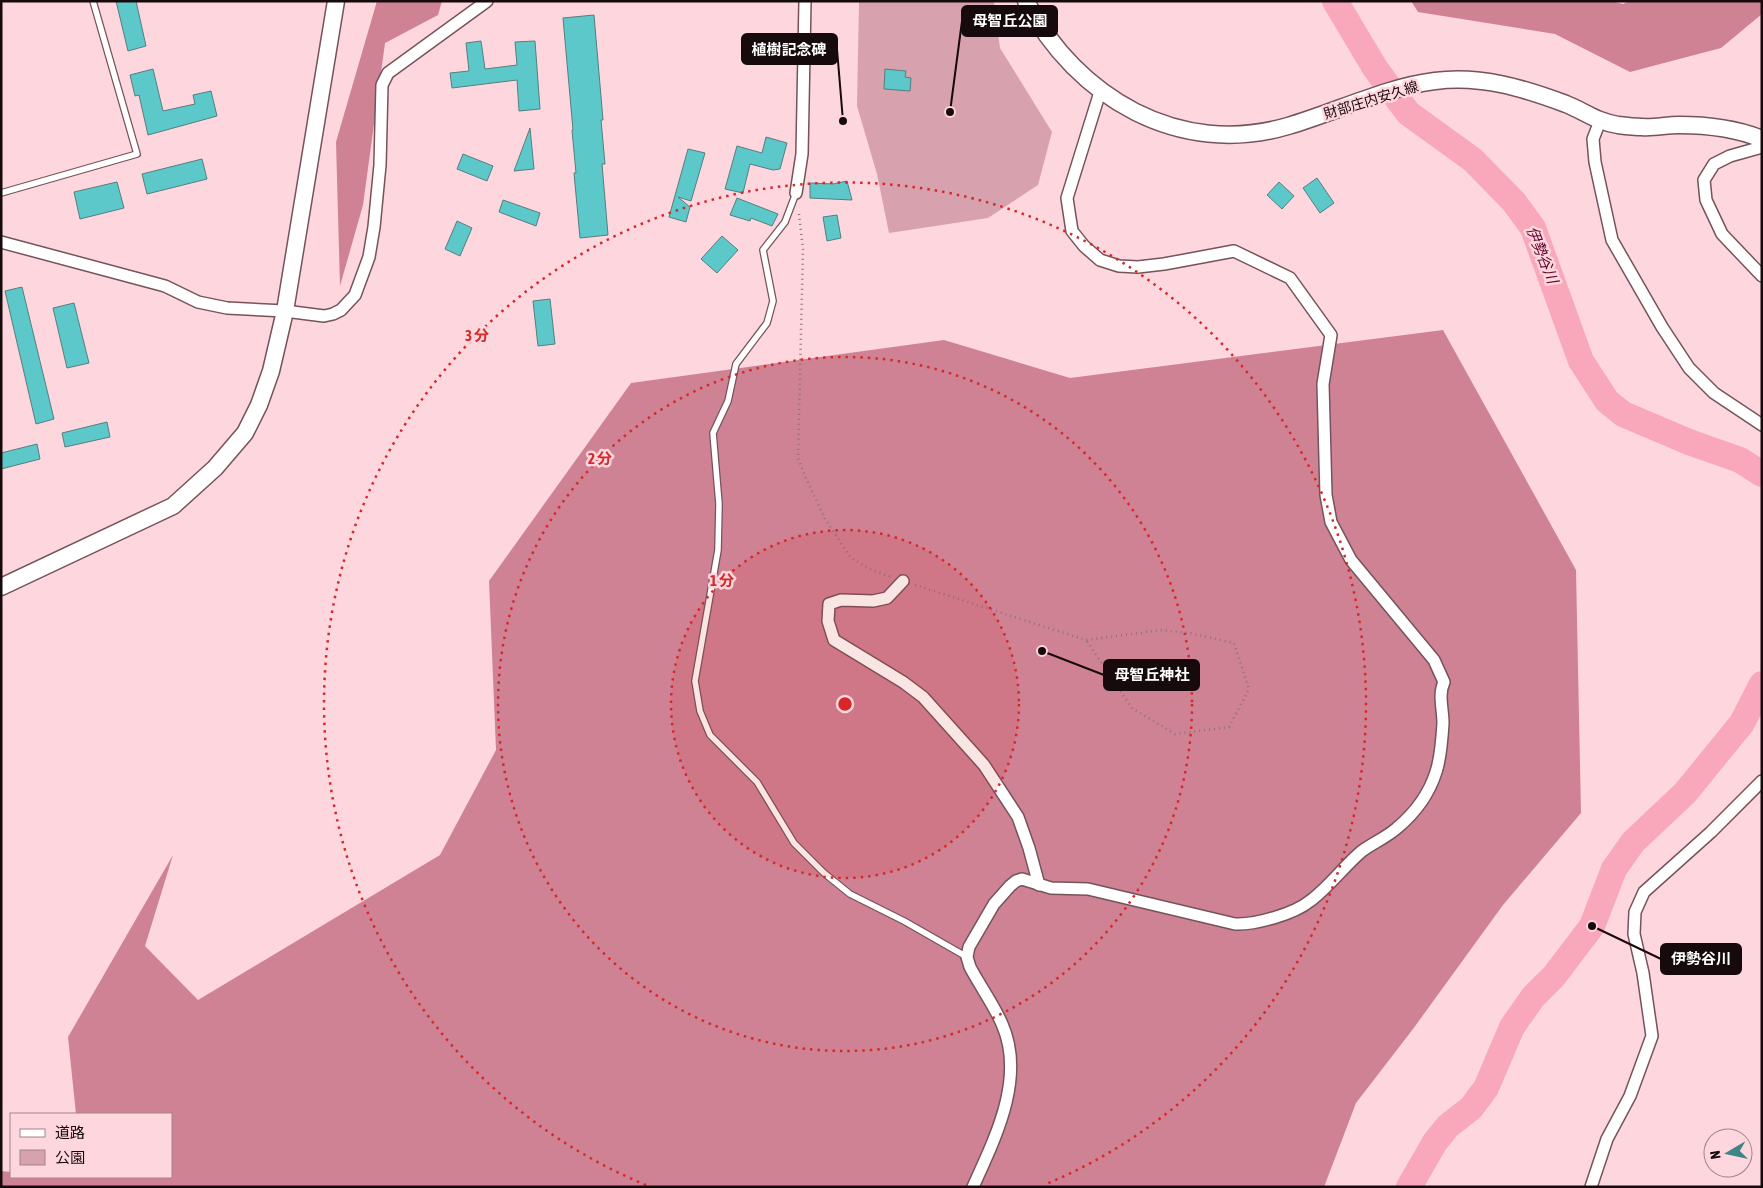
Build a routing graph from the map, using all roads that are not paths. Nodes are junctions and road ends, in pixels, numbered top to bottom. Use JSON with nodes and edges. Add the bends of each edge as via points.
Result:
{"nodes":[{"id":1,"x":93,"y":1,"type":"edge"},
{"id":2,"x":336,"y":1,"type":"edge"},
{"id":3,"x":487,"y":1,"type":"edge"},
{"id":4,"x":805,"y":1,"type":"edge"},
{"id":5,"x":1026,"y":1,"type":"edge"},
{"id":6,"x":1100,"y":92,"type":"junction"},
{"id":7,"x":1600,"y":121,"type":"junction"},
{"id":8,"x":1762,"y":139,"type":"edge"},
{"id":9,"x":1762,"y":147,"type":"edge"},
{"id":10,"x":1,"y":192,"type":"edge"},
{"id":11,"x":796,"y":193,"type":"joint"},
{"id":12,"x":1,"y":242,"type":"edge"},
{"id":13,"x":1762,"y":276,"type":"edge"},
{"id":14,"x":286,"y":311,"type":"junction"},
{"id":15,"x":1762,"y":424,"type":"edge"},
{"id":16,"x":903,"y":581,"type":"road end"},
{"id":17,"x":1,"y":587,"type":"edge"},
{"id":18,"x":1762,"y":781,"type":"edge"},
{"id":19,"x":1039,"y":885,"type":"junction"},
{"id":20,"x":967,"y":957,"type":"junction"},
{"id":21,"x":973,"y":1187,"type":"edge"},
{"id":22,"x":1591,"y":1187,"type":"edge"}],
"edges":[{"from":1,"to":10,"type":"lane","via":[[137,154]]},
{"from":2,"to":14,"type":"main road"},
{"from":3,"to":14,"type":"street","via":[[388,73],[382,85],[374,227],[369,257],[356,295],[341,310],[324,316]]},
{"from":4,"to":11,"type":"street","via":[[802,154]]},
{"from":5,"to":6,"type":"main road","name":"財部庄内安久線","via":[[1037,23],[1059,51]]},
{"from":6,"to":7,"type":"main road","name":"財部庄内安久線","via":[[1163,124],[1208,134],[1241,134],[1287,126],[1407,87],[1458,80],[1506,84],[1568,105]]},
{"from":6,"to":19,"type":"street","via":[[1067,198],[1072,231],[1100,260],[1119,266],[1164,264],[1234,251],[1290,278],[1331,335],[1324,384],[1326,495],[1331,522],[1351,560],[1434,660],[1444,682],[1441,689],[1443,722],[1436,771],[1427,793],[1413,812],[1397,828],[1362,851],[1309,902],[1276,917],[1235,924],[1088,889]]},
{"from":7,"to":8,"type":"main road","name":"財部庄内安久線","via":[[1643,128],[1677,124],[1709,126],[1742,131]]},
{"from":7,"to":15,"type":"street","via":[[1593,139],[1595,162],[1612,240],[1689,368],[1714,392]]},
{"from":9,"to":13,"type":"street","via":[[1714,164],[1704,180],[1706,200],[1722,234]]},
{"from":11,"to":20,"type":"lane","via":[[786,222],[763,250],[773,301],[767,323],[736,364],[728,401],[713,433],[719,504],[718,550],[695,681],[700,711],[710,734],[757,782],[794,842],[824,874],[850,894]]},
{"from":12,"to":14,"type":"street","via":[[164,286],[198,302],[228,308]]},
{"from":14,"to":17,"type":"main road","via":[[259,405],[245,432],[215,468],[173,506]]},
{"from":16,"to":19,"type":"street","via":[[887,598],[841,600],[829,604],[828,621],[834,640],[923,698],[984,764],[1018,817]]},
{"from":18,"to":22,"type":"street","via":[[1712,832],[1644,892],[1635,912],[1634,934],[1652,1036],[1630,1096],[1606,1139]]},
{"from":19,"to":20,"type":"street","via":[[1022,879],[1010,886],[994,904],[969,947]]},
{"from":20,"to":21,"type":"street","via":[[1002,1025],[1012,1074],[999,1122]]}]}
